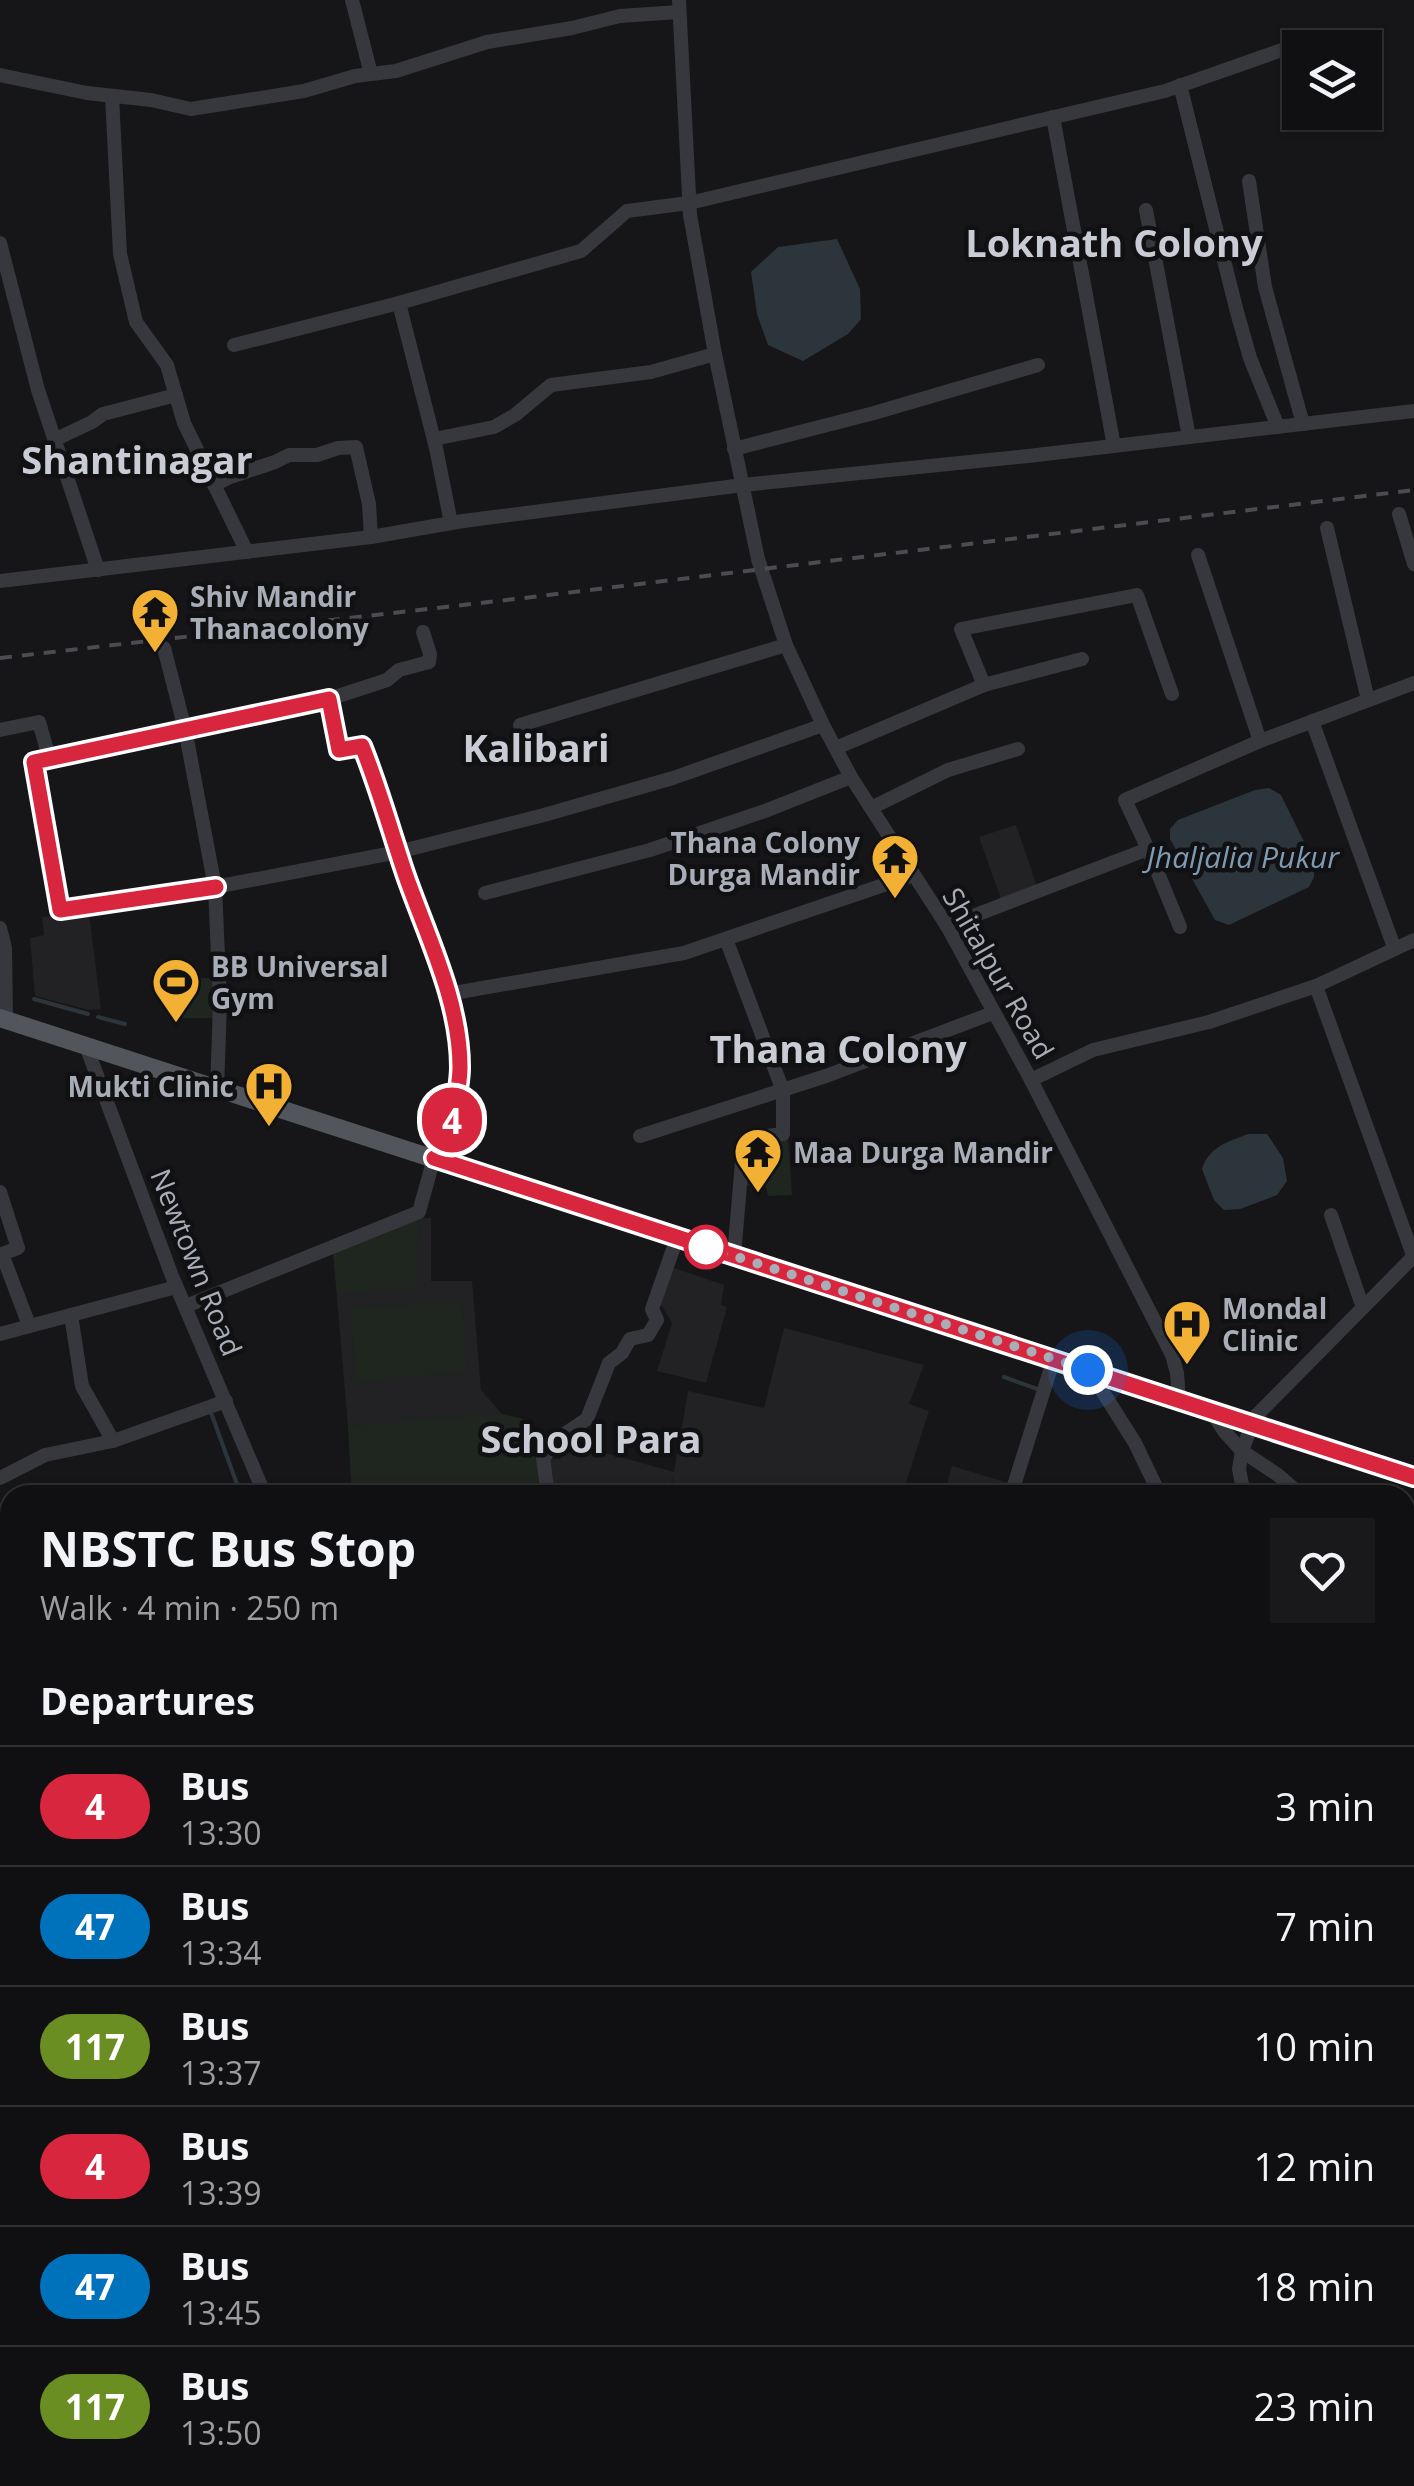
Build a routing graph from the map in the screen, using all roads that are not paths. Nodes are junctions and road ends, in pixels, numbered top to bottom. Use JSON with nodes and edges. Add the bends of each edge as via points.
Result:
{"nodes":[{"id":1,"x":352,"y":0,"type":"edge"},
{"id":2,"x":679,"y":6,"type":"edge"},
{"id":3,"x":1282,"y":50,"type":"edge"},
{"id":4,"x":372,"y":74,"type":"junction"},
{"id":5,"x":0,"y":75,"type":"edge"},
{"id":6,"x":1180,"y":85,"type":"junction"},
{"id":7,"x":112,"y":96,"type":"junction"},
{"id":8,"x":1053,"y":116,"type":"junction"},
{"id":9,"x":1249,"y":181,"type":"dead end"},
{"id":10,"x":690,"y":204,"type":"junction"},
{"id":11,"x":1146,"y":210,"type":"dead end"},
{"id":12,"x":0,"y":242,"type":"edge"},
{"id":13,"x":399,"y":303,"type":"junction"},
{"id":14,"x":234,"y":345,"type":"dead end"},
{"id":15,"x":715,"y":354,"type":"junction"},
{"id":16,"x":1038,"y":365,"type":"dead end"},
{"id":17,"x":176,"y":395,"type":"junction"},
{"id":18,"x":1414,"y":411,"type":"edge"},
{"id":19,"x":1303,"y":424,"type":"junction"},
{"id":20,"x":1278,"y":427,"type":"junction"},
{"id":21,"x":1190,"y":437,"type":"junction"},
{"id":22,"x":434,"y":439,"type":"junction"},
{"id":23,"x":54,"y":440,"type":"junction"},
{"id":24,"x":1114,"y":446,"type":"junction"},
{"id":25,"x":734,"y":449,"type":"junction"},
{"id":26,"x":743,"y":484,"type":"junction"},
{"id":27,"x":214,"y":485,"type":"junction"},
{"id":28,"x":1399,"y":514,"type":"dead end"},
{"id":29,"x":451,"y":522,"type":"junction"},
{"id":30,"x":1327,"y":528,"type":"dead end"},
{"id":31,"x":372,"y":537,"type":"junction"},
{"id":32,"x":247,"y":552,"type":"junction"},
{"id":33,"x":1198,"y":556,"type":"dead end"},
{"id":34,"x":1414,"y":564,"type":"edge"},
{"id":35,"x":98,"y":570,"type":"junction"},
{"id":36,"x":0,"y":580,"type":"edge"},
{"id":37,"x":422,"y":632,"type":"dead end"},
{"id":38,"x":786,"y":645,"type":"junction"},
{"id":39,"x":164,"y":648,"type":"dead end"},
{"id":40,"x":1082,"y":659,"type":"dead end"},
{"id":41,"x":1414,"y":683,"type":"edge"},
{"id":42,"x":984,"y":685,"type":"junction"},
{"id":43,"x":1172,"y":694,"type":"dead end"},
{"id":44,"x":329,"y":699,"type":"junction"},
{"id":45,"x":1368,"y":700,"type":"junction"},
{"id":46,"x":1312,"y":721,"type":"junction"},
{"id":47,"x":520,"y":725,"type":"dead end"},
{"id":48,"x":823,"y":725,"type":"junction"},
{"id":49,"x":185,"y":729,"type":"junction"},
{"id":50,"x":0,"y":730,"type":"edge"},
{"id":51,"x":1260,"y":741,"type":"junction"},
{"id":52,"x":836,"y":748,"type":"junction"},
{"id":53,"x":1018,"y":749,"type":"dead end"},
{"id":54,"x":49,"y":757,"type":"junction"},
{"id":55,"x":851,"y":777,"type":"junction"},
{"id":56,"x":871,"y":808,"type":"junction"},
{"id":57,"x":1148,"y":849,"type":"junction"},
{"id":58,"x":398,"y":852,"type":"junction"},
{"id":59,"x":913,"y":875,"type":"junction"},
{"id":60,"x":216,"y":887,"type":"junction"},
{"id":61,"x":485,"y":893,"type":"dead end"},
{"id":62,"x":947,"y":926,"type":"junction"},
{"id":63,"x":1180,"y":927,"type":"dead end"},
{"id":64,"x":0,"y":928,"type":"edge"},
{"id":65,"x":726,"y":940,"type":"junction"},
{"id":66,"x":1414,"y":940,"type":"edge"},
{"id":67,"x":1394,"y":947,"type":"junction"},
{"id":68,"x":1316,"y":986,"type":"junction"},
{"id":69,"x":448,"y":994,"type":"junction"},
{"id":70,"x":992,"y":1013,"type":"junction"},
{"id":71,"x":3,"y":1019,"type":"edge"},
{"id":72,"x":86,"y":1046,"type":"junction"},
{"id":73,"x":1031,"y":1080,"type":"junction"},
{"id":74,"x":217,"y":1090,"type":"junction"},
{"id":75,"x":783,"y":1092,"type":"junction"},
{"id":76,"x":640,"y":1136,"type":"dead end"},
{"id":77,"x":434,"y":1158,"type":"junction"},
{"id":78,"x":0,"y":1192,"type":"edge"},
{"id":79,"x":1330,"y":1215,"type":"dead end"},
{"id":80,"x":677,"y":1238,"type":"junction"},
{"id":81,"x":734,"y":1256,"type":"junction"},
{"id":82,"x":1414,"y":1257,"type":"edge"},
{"id":83,"x":176,"y":1287,"type":"junction"},
{"id":84,"x":186,"y":1306,"type":"junction"},
{"id":85,"x":1362,"y":1306,"type":"junction"},
{"id":86,"x":71,"y":1315,"type":"junction"},
{"id":87,"x":29,"y":1326,"type":"junction"},
{"id":88,"x":0,"y":1334,"type":"edge"},
{"id":89,"x":1054,"y":1358,"type":"junction"},
{"id":90,"x":1088,"y":1370,"type":"junction"},
{"id":91,"x":1179,"y":1400,"type":"junction"},
{"id":92,"x":226,"y":1401,"type":"junction"},
{"id":93,"x":1211,"y":1411,"type":"junction"},
{"id":94,"x":1256,"y":1418,"type":"junction"},
{"id":95,"x":113,"y":1440,"type":"junction"},
{"id":96,"x":1242,"y":1451,"type":"junction"},
{"id":97,"x":1414,"y":1477,"type":"edge"},
{"id":98,"x":0,"y":1478,"type":"edge"},
{"id":99,"x":261,"y":1485,"type":"edge"},
{"id":100,"x":547,"y":1485,"type":"edge"},
{"id":101,"x":1014,"y":1485,"type":"edge"},
{"id":102,"x":1155,"y":1485,"type":"edge"},
{"id":103,"x":1242,"y":1485,"type":"edge"},
{"id":104,"x":1289,"y":1485,"type":"edge"}],
"edges":[{"from":1,"to":4,"type":"street"},
{"from":2,"to":4,"type":"street","via":[[486,42]]},
{"from":2,"to":10,"type":"street","name":"Shitalpur Road"},
{"from":3,"to":6,"type":"street"},
{"from":4,"to":7,"type":"street","via":[[191,109]]},
{"from":5,"to":7,"type":"street"},
{"from":6,"to":8,"type":"street"},
{"from":6,"to":20,"type":"street","via":[[1250,358]]},
{"from":7,"to":17,"type":"street","via":[[120,254],[136,322],[167,365]]},
{"from":8,"to":10,"type":"street"},
{"from":8,"to":24,"type":"street"},
{"from":9,"to":19,"type":"street","via":[[1265,287]]},
{"from":10,"to":13,"type":"street","via":[[627,212],[581,250]]},
{"from":10,"to":15,"type":"street","name":"Shitalpur Road"},
{"from":11,"to":21,"type":"street"},
{"from":12,"to":23,"type":"street"},
{"from":13,"to":14,"type":"street"},
{"from":13,"to":22,"type":"street"},
{"from":15,"to":22,"type":"street","via":[[651,372],[551,385],[494,428]]},
{"from":15,"to":25,"type":"street","name":"Shitalpur Road"},
{"from":16,"to":25,"type":"street"},
{"from":17,"to":23,"type":"street","via":[[103,414]]},
{"from":17,"to":27,"type":"street"},
{"from":18,"to":19,"type":"street"},
{"from":19,"to":20,"type":"street"},
{"from":20,"to":21,"type":"street"},
{"from":21,"to":24,"type":"street"},
{"from":22,"to":29,"type":"street"},
{"from":23,"to":35,"type":"street"},
{"from":24,"to":26,"type":"street"},
{"from":25,"to":26,"type":"street","name":"Shitalpur Road"},
{"from":26,"to":29,"type":"street"},
{"from":26,"to":38,"type":"street","name":"Shitalpur Road"},
{"from":27,"to":31,"type":"street","via":[[289,455],[356,447]]},
{"from":27,"to":32,"type":"street"},
{"from":28,"to":34,"type":"street"},
{"from":29,"to":31,"type":"street"},
{"from":30,"to":45,"type":"street"},
{"from":31,"to":32,"type":"street"},
{"from":32,"to":35,"type":"street"},
{"from":33,"to":51,"type":"street"},
{"from":35,"to":36,"type":"street"},
{"from":37,"to":44,"type":"street","via":[[429,662]]},
{"from":38,"to":47,"type":"street"},
{"from":38,"to":48,"type":"street","name":"Shitalpur Road"},
{"from":39,"to":49,"type":"street"},
{"from":40,"to":42,"type":"street"},
{"from":41,"to":45,"type":"street"},
{"from":42,"to":43,"type":"street","via":[[962,629],[1137,594]]},
{"from":42,"to":52,"type":"street"},
{"from":44,"to":49,"type":"street"},
{"from":44,"to":58,"type":"street","via":[[339,750],[362,746]]},
{"from":45,"to":46,"type":"street"},
{"from":46,"to":51,"type":"street"},
{"from":46,"to":67,"type":"street"},
{"from":48,"to":52,"type":"street","name":"Shitalpur Road"},
{"from":48,"to":58,"type":"street","via":[[673,778]]},
{"from":49,"to":54,"type":"street"},
{"from":49,"to":60,"type":"street"},
{"from":50,"to":54,"type":"street","via":[[39,722]]},
{"from":51,"to":57,"type":"street","via":[[1125,800]]},
{"from":52,"to":55,"type":"street","name":"Shitalpur Road"},
{"from":53,"to":56,"type":"street","via":[[948,770]]},
{"from":54,"to":60,"type":"street","via":[[34,762],[60,910]]},
{"from":55,"to":56,"type":"street","name":"Shitalpur Road"},
{"from":55,"to":61,"type":"street","via":[[650,850]]},
{"from":56,"to":59,"type":"street","name":"Shitalpur Road"},
{"from":57,"to":62,"type":"street"},
{"from":57,"to":63,"type":"street"},
{"from":58,"to":60,"type":"street"},
{"from":58,"to":69,"type":"street"},
{"from":59,"to":62,"type":"street","name":"Shitalpur Road"},
{"from":59,"to":65,"type":"street"},
{"from":60,"to":74,"type":"street"},
{"from":62,"to":70,"type":"street","name":"Shitalpur Road"},
{"from":64,"to":71,"type":"street"},
{"from":65,"to":69,"type":"street"},
{"from":65,"to":75,"type":"street"},
{"from":66,"to":67,"type":"street"},
{"from":67,"to":68,"type":"street"},
{"from":68,"to":73,"type":"street","via":[[1209,1022],[1093,1050]]},
{"from":68,"to":82,"type":"street"},
{"from":69,"to":77,"type":"street","via":[[458,1094],[448,1144]]},
{"from":70,"to":73,"type":"street","name":"Shitalpur Road"},
{"from":70,"to":75,"type":"street"},
{"from":71,"to":72,"type":"main road"},
{"from":72,"to":74,"type":"main road"},
{"from":72,"to":83,"type":"street","name":"Newtown Road"},
{"from":73,"to":91,"type":"street","name":"Shitalpur Road","via":[[1172,1354]]},
{"from":74,"to":77,"type":"main road"},
{"from":75,"to":76,"type":"street"},
{"from":75,"to":81,"type":"street","via":[[783,1134],[757,1137],[743,1150]]},
{"from":77,"to":80,"type":"main road"},
{"from":77,"to":84,"type":"street","via":[[418,1212]]},
{"from":78,"to":87,"type":"street","via":[[18,1248],[2,1254]]},
{"from":79,"to":85,"type":"street"},
{"from":80,"to":81,"type":"main road"},
{"from":80,"to":100,"type":"street","via":[[653,1306],[657,1320],[648,1335],[630,1339],[609,1362],[587,1419],[543,1458]]},
{"from":81,"to":89,"type":"main road"},
{"from":82,"to":85,"type":"street"},
{"from":83,"to":84,"type":"street","name":"Newtown Road"},
{"from":83,"to":86,"type":"street"},
{"from":84,"to":92,"type":"street","name":"Newtown Road"},
{"from":85,"to":94,"type":"street"},
{"from":86,"to":87,"type":"street"},
{"from":86,"to":95,"type":"street","via":[[82,1386]]},
{"from":87,"to":88,"type":"street"},
{"from":89,"to":90,"type":"main road"},
{"from":89,"to":101,"type":"street"},
{"from":90,"to":91,"type":"main road"},
{"from":90,"to":102,"type":"street"},
{"from":91,"to":93,"type":"main road"},
{"from":92,"to":95,"type":"street"},
{"from":92,"to":99,"type":"street","name":"Newtown Road"},
{"from":93,"to":94,"type":"main road"},
{"from":93,"to":96,"type":"street"},
{"from":94,"to":96,"type":"street"},
{"from":94,"to":97,"type":"main road"},
{"from":95,"to":98,"type":"street","via":[[45,1455]]},
{"from":96,"to":103,"type":"street"},
{"from":96,"to":104,"type":"street"}]}
